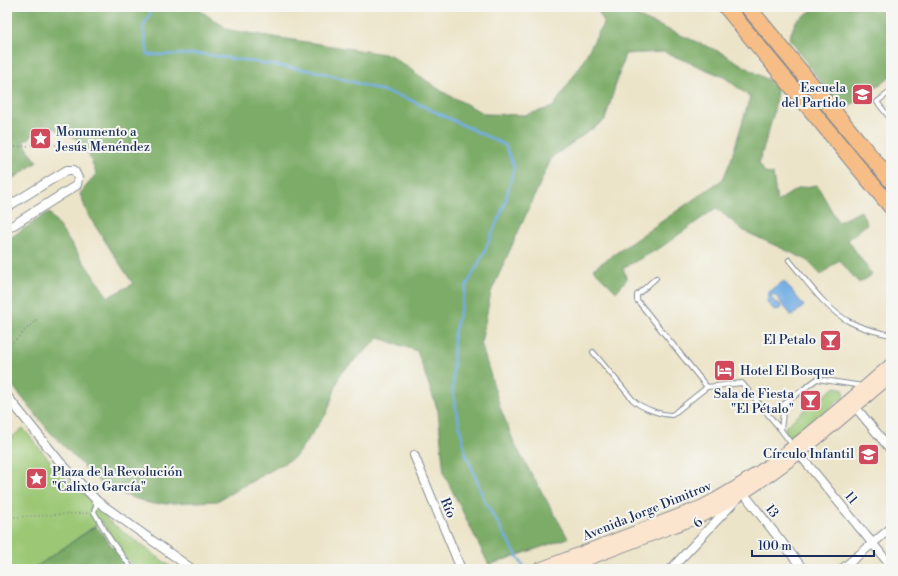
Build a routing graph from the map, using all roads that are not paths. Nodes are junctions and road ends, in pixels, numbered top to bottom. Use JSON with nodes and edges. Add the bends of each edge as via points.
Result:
{"nodes":[{"id":1,"x":726,"y":7,"type":"edge"},
{"id":2,"x":748,"y":7,"type":"edge"},
{"id":3,"x":891,"y":91,"type":"edge"},
{"id":4,"x":889,"y":117,"type":"dead end"},
{"id":5,"x":891,"y":181,"type":"edge"},
{"id":6,"x":889,"y":200,"type":"edge"},
{"id":7,"x":7,"y":208,"type":"edge"},
{"id":8,"x":7,"y":229,"type":"edge"},
{"id":9,"x":788,"y":260,"type":"dead end"},
{"id":10,"x":656,"y":278,"type":"dead end"},
{"id":11,"x":891,"y":335,"type":"edge"},
{"id":12,"x":593,"y":352,"type":"dead end"},
{"id":13,"x":891,"y":364,"type":"edge"},
{"id":14,"x":891,"y":376,"type":"edge"},
{"id":15,"x":864,"y":386,"type":"junction"},
{"id":16,"x":707,"y":387,"type":"junction"},
{"id":17,"x":7,"y":396,"type":"edge"},
{"id":18,"x":852,"y":403,"type":"junction"},
{"id":19,"x":781,"y":430,"type":"junction"},
{"id":20,"x":795,"y":450,"type":"junction"},
{"id":21,"x":891,"y":450,"type":"edge"},
{"id":22,"x":414,"y":455,"type":"dead end"},
{"id":23,"x":740,"y":490,"type":"junction"},
{"id":24,"x":97,"y":501,"type":"junction"},
{"id":25,"x":891,"y":528,"type":"edge"},
{"id":26,"x":872,"y":543,"type":"junction"},
{"id":27,"x":891,"y":566,"type":"edge"},
{"id":28,"x":542,"y":568,"type":"edge"},
{"id":29,"x":132,"y":569,"type":"edge"},
{"id":30,"x":192,"y":569,"type":"edge"},
{"id":31,"x":462,"y":569,"type":"edge"},
{"id":32,"x":563,"y":569,"type":"edge"},
{"id":33,"x":671,"y":569,"type":"edge"},
{"id":34,"x":803,"y":569,"type":"edge"},
{"id":35,"x":842,"y":569,"type":"edge"}],
"edges":[{"from":1,"to":6,"type":"highway"},
{"from":2,"to":5,"type":"highway"},
{"from":3,"to":4,"type":"lane","via":[[877,102]]},
{"from":7,"to":8,"type":"street","via":[[67,170],[74,170],[78,178],[77,185]]},
{"from":9,"to":11,"type":"lane","via":[[831,307],[849,322],[868,330]]},
{"from":10,"to":16,"type":"lane","via":[[637,295],[637,300]]},
{"from":12,"to":16,"type":"lane","via":[[636,403],[666,415],[678,412]]},
{"from":13,"to":15,"type":"main road","name":"Avenida Jorge Dimitrov"},
{"from":14,"to":18,"type":"main road","name":"Avenida Jorge Dimitrov"},
{"from":15,"to":18,"type":"main road","name":"Avenida Jorge Dimitrov"},
{"from":15,"to":19,"type":"lane","via":[[817,379],[784,404]]},
{"from":16,"to":19,"type":"lane","via":[[742,383]]},
{"from":17,"to":24,"type":"street","via":[[40,439]]},
{"from":18,"to":20,"type":"main road","name":"Avenida Jorge Dimitrov"},
{"from":18,"to":21,"type":"street"},
{"from":19,"to":20,"type":"lane"},
{"from":20,"to":23,"type":"main road","name":"Avenida Jorge Dimitrov"},
{"from":20,"to":26,"type":"street","name":"11"},
{"from":22,"to":31,"type":"street","name":"Río"},
{"from":23,"to":28,"type":"main road","name":"Avenida Jorge Dimitrov"},
{"from":23,"to":32,"type":"main road","name":"Avenida Jorge Dimitrov","via":[[707,514]]},
{"from":23,"to":33,"type":"street","name":"6"},
{"from":23,"to":34,"type":"street","name":"13"},
{"from":24,"to":29,"type":"lane","via":[[94,512]]},
{"from":24,"to":30,"type":"street"},
{"from":25,"to":26,"type":"street"},
{"from":26,"to":27,"type":"street","name":"11"},
{"from":26,"to":35,"type":"street"}]}
